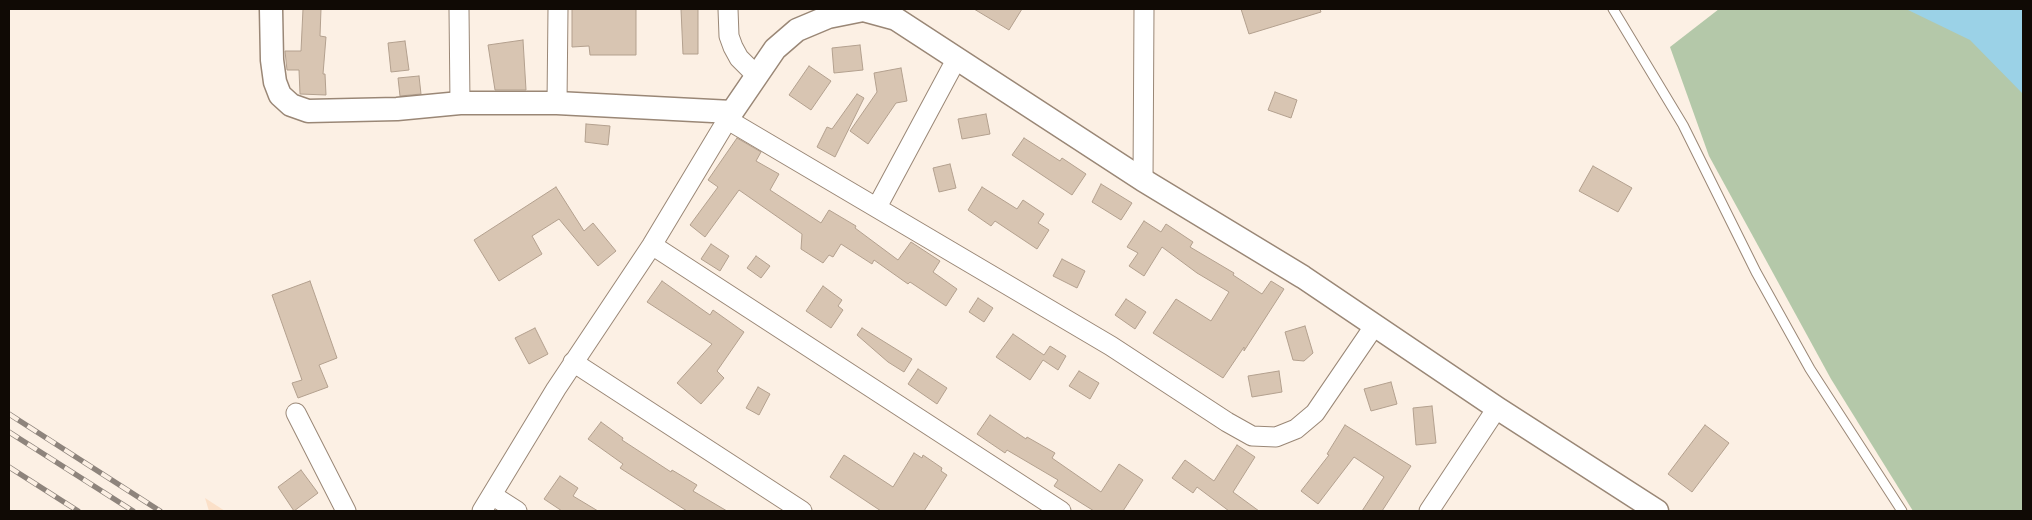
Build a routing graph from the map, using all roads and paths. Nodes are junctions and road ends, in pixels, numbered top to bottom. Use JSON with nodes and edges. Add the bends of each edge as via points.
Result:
{"nodes":[{"id":1,"x":271,"y":9,"type":"edge"},
{"id":2,"x":459,"y":9,"type":"edge"},
{"id":3,"x":558,"y":9,"type":"edge"},
{"id":4,"x":728,"y":9,"type":"edge"},
{"id":5,"x":1144,"y":9,"type":"edge"},
{"id":6,"x":1613,"y":9,"type":"edge"},
{"id":7,"x":957,"y":58,"type":"junction"},
{"id":8,"x":756,"y":75,"type":"junction"},
{"id":9,"x":460,"y":103,"type":"junction"},
{"id":10,"x":557,"y":103,"type":"junction"},
{"id":11,"x":730,"y":116,"type":"junction"},
{"id":12,"x":1143,"y":180,"type":"junction"},
{"id":13,"x":877,"y":207,"type":"junction"},
{"id":14,"x":652,"y":245,"type":"junction"},
{"id":15,"x":1375,"y":324,"type":"junction"},
{"id":16,"x":573,"y":362,"type":"junction"},
{"id":17,"x":1497,"y":408,"type":"junction"},
{"id":18,"x":296,"y":413,"type":"dead end"},
{"id":19,"x":492,"y":495,"type":"junction"},
{"id":20,"x":346,"y":511,"type":"edge"},
{"id":21,"x":482,"y":511,"type":"edge"},
{"id":22,"x":517,"y":511,"type":"edge"},
{"id":23,"x":802,"y":511,"type":"edge"},
{"id":24,"x":1061,"y":511,"type":"edge"},
{"id":25,"x":1429,"y":511,"type":"edge"},
{"id":26,"x":1657,"y":511,"type":"edge"},
{"id":27,"x":1902,"y":511,"type":"edge"}],
"edges":[{"from":1,"to":9,"type":"street","via":[[275,82],[280,95],[291,105],[308,110],[397,109]]},
{"from":2,"to":9,"type":"street"},
{"from":3,"to":10,"type":"street"},
{"from":4,"to":8,"type":"street","via":[[729,36],[733,47]]},
{"from":5,"to":12,"type":"street"},
{"from":6,"to":27,"type":"lane","via":[[1683,125],[1756,272],[1810,369]]},
{"from":7,"to":8,"type":"street","via":[[896,19],[863,10],[828,17],[797,30],[775,49]]},
{"from":7,"to":12,"type":"street"},
{"from":7,"to":13,"type":"street"},
{"from":8,"to":11,"type":"street"},
{"from":9,"to":10,"type":"street"},
{"from":10,"to":11,"type":"street"},
{"from":11,"to":13,"type":"street"},
{"from":11,"to":14,"type":"street"},
{"from":12,"to":15,"type":"street"},
{"from":13,"to":15,"type":"street","via":[[1111,346],[1252,436],[1276,437],[1296,429],[1315,413]]},
{"from":14,"to":16,"type":"street"},
{"from":14,"to":24,"type":"street"},
{"from":15,"to":17,"type":"street"},
{"from":16,"to":19,"type":"street"},
{"from":16,"to":23,"type":"street"},
{"from":17,"to":25,"type":"street"},
{"from":17,"to":26,"type":"street"},
{"from":18,"to":20,"type":"street"},
{"from":19,"to":21,"type":"street"},
{"from":19,"to":22,"type":"street"}]}
